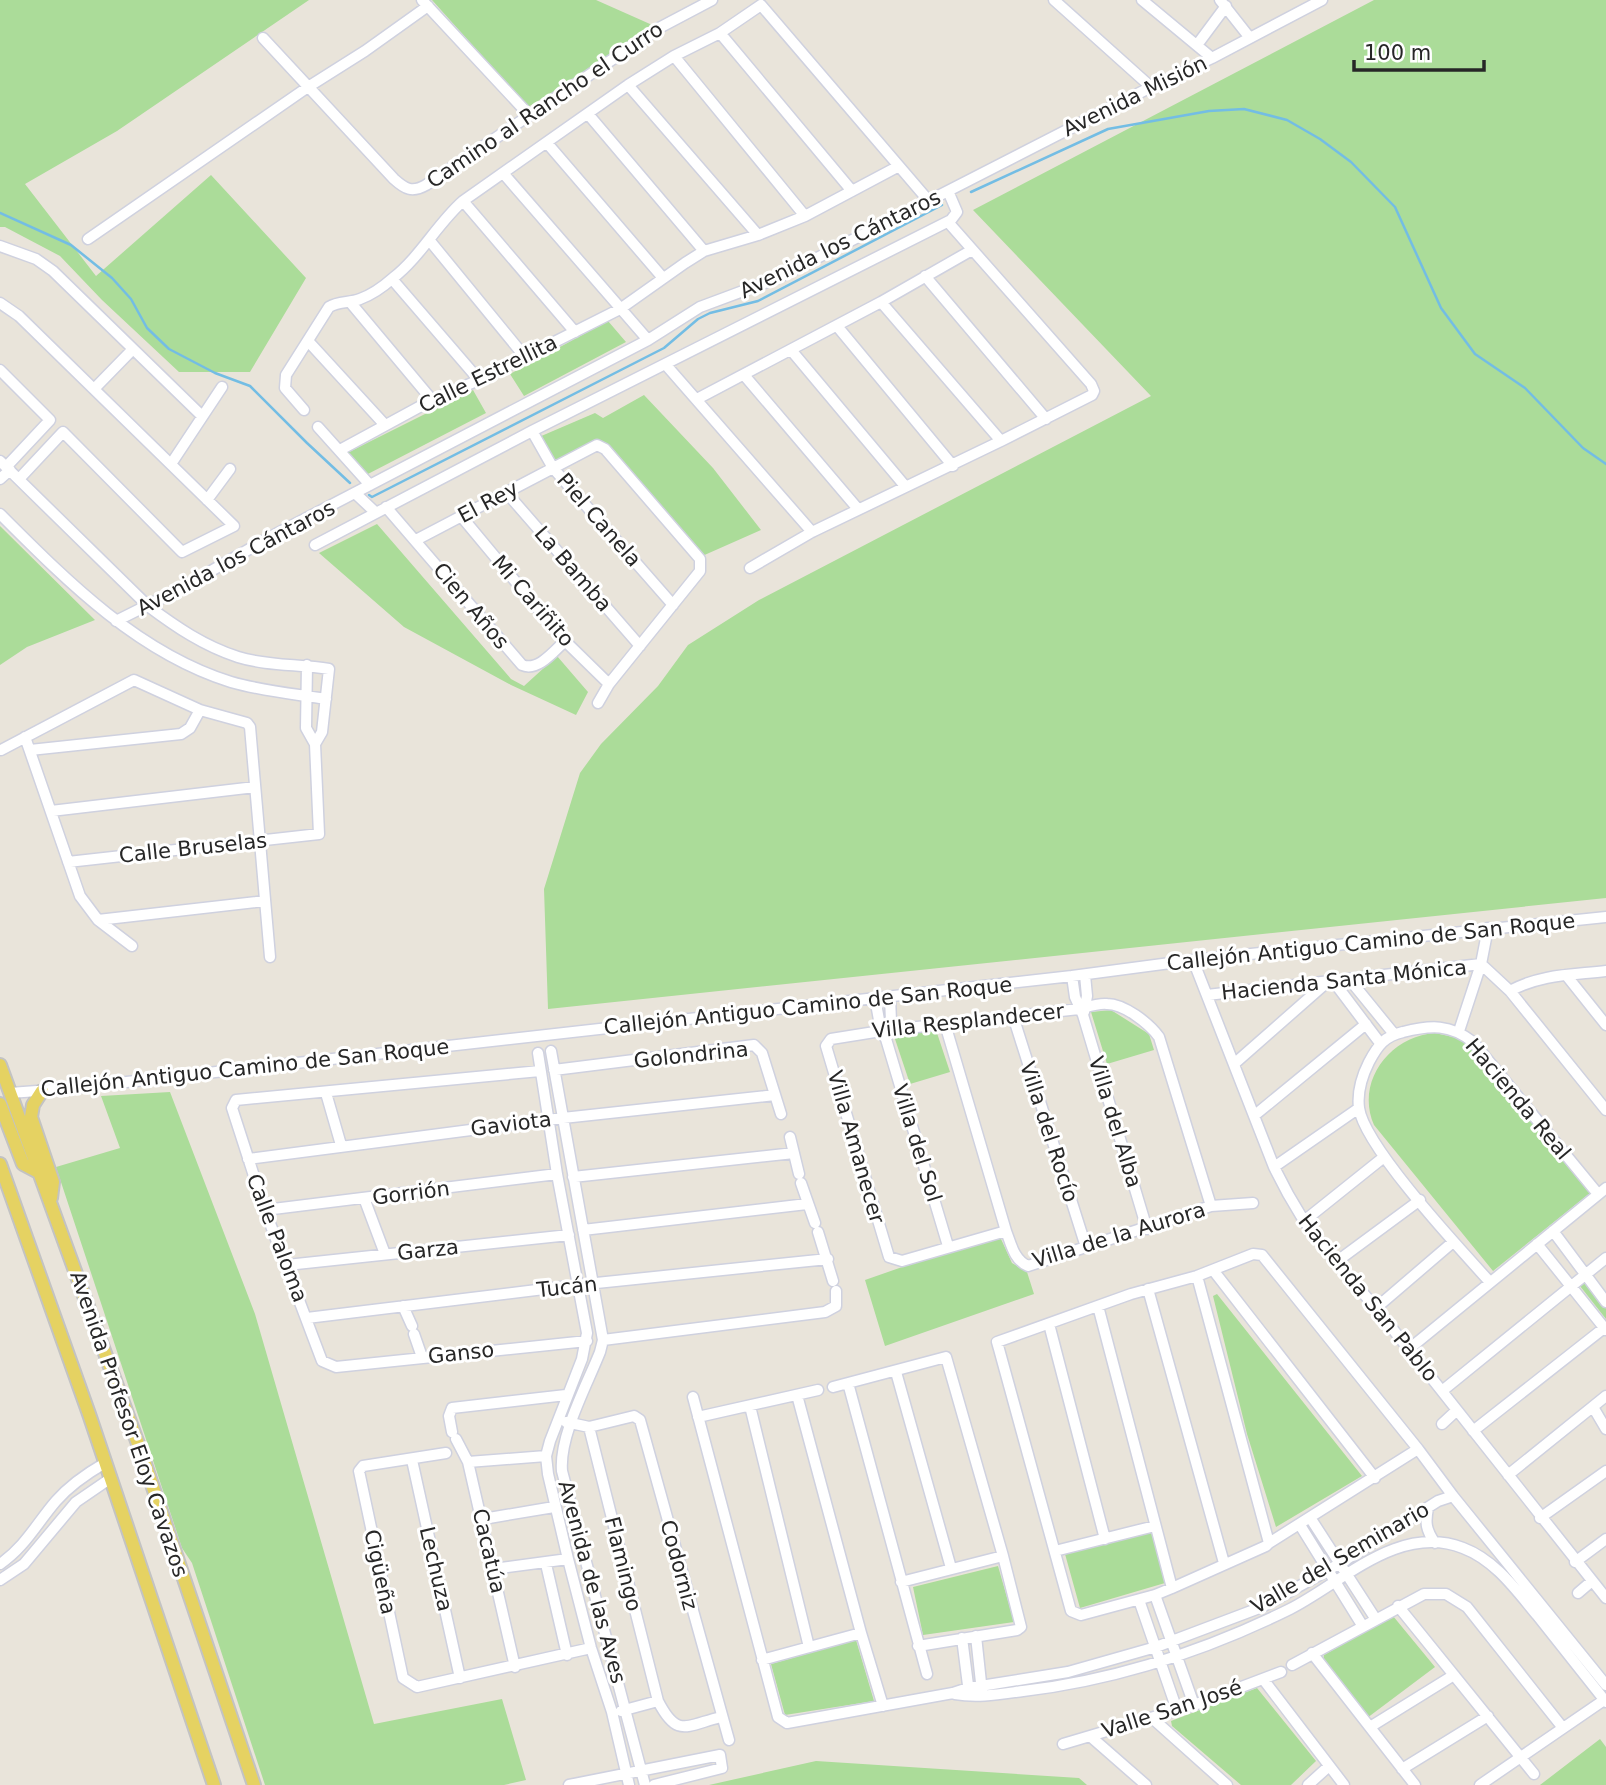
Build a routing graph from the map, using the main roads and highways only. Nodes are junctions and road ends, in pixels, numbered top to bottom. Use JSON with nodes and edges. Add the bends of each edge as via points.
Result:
{"nodes":[{"id":1,"x":0,"y":1065,"type":"edge"},
{"id":2,"x":42,"y":1091,"type":"road end"},
{"id":3,"x":5,"y":1093,"type":"edge"},
{"id":4,"x":0,"y":1104,"type":"edge"},
{"id":5,"x":0,"y":1164,"type":"edge"},
{"id":6,"x":40,"y":1173,"type":"junction"},
{"id":7,"x":50,"y":1202,"type":"junction"},
{"id":8,"x":207,"y":1766,"type":"junction"},
{"id":9,"x":214,"y":1785,"type":"edge"},
{"id":10,"x":219,"y":1785,"type":"edge"},
{"id":11,"x":254,"y":1785,"type":"edge"}],
"edges":[{"from":1,"to":3,"type":"main road","name":"Avenida Profesor Eloy Cavazos"},
{"from":2,"to":7,"type":"main road","via":[[32,1117],[53,1182]]},
{"from":3,"to":6,"type":"main road","name":"Avenida Profesor Eloy Cavazos"},
{"from":4,"to":6,"type":"main road","via":[[23,1164]]},
{"from":5,"to":8,"type":"main road","name":"Avenida Profesor Eloy Cavazos"},
{"from":6,"to":7,"type":"main road","name":"Avenida Profesor Eloy Cavazos"},
{"from":7,"to":11,"type":"main road","name":"Avenida Profesor Eloy Cavazos"},
{"from":8,"to":9,"type":"main road","name":"Avenida Profesor Eloy Cavazos"},
{"from":8,"to":10,"type":"main road"}]}
